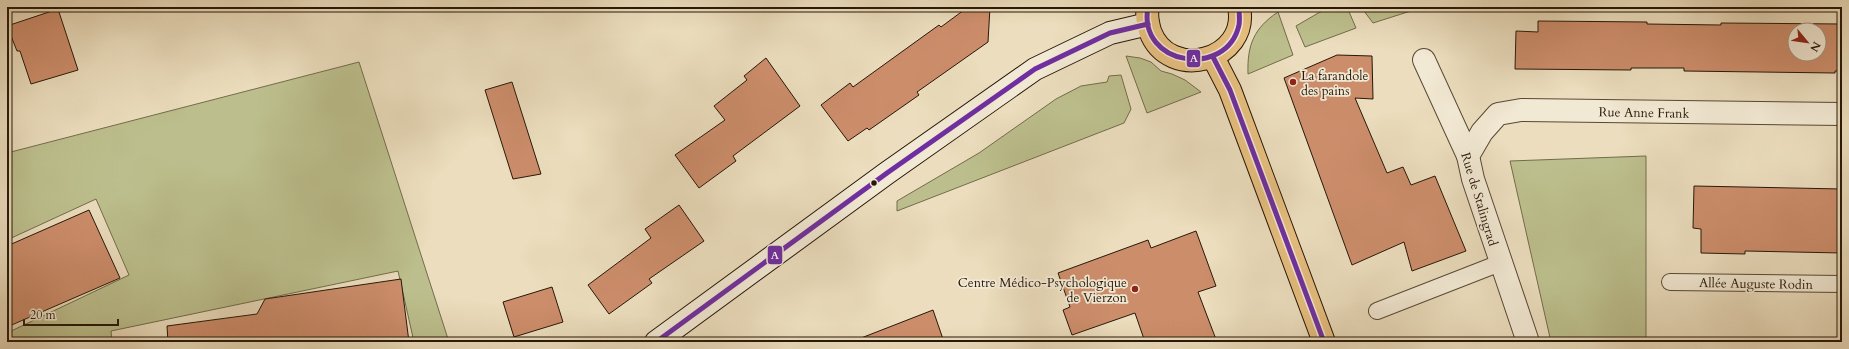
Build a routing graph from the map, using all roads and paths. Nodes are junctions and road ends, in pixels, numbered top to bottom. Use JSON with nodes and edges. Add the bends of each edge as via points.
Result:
{"nodes":[{"id":1,"x":1239,"y":7,"type":"edge"},
{"id":2,"x":1148,"y":15,"type":"edge"},
{"id":3,"x":1213,"y":57,"type":"junction"},
{"id":4,"x":1424,"y":60,"type":"dead end"},
{"id":5,"x":1842,"y":114,"type":"edge"},
{"id":6,"x":1468,"y":156,"type":"junction"},
{"id":7,"x":1500,"y":263,"type":"junction"},
{"id":8,"x":1670,"y":282,"type":"dead end"},
{"id":9,"x":1842,"y":284,"type":"edge"},
{"id":10,"x":1377,"y":311,"type":"dead end"},
{"id":11,"x":656,"y":342,"type":"edge"},
{"id":12,"x":1324,"y":342,"type":"edge"},
{"id":13,"x":1528,"y":342,"type":"edge"}],
"edges":[{"from":1,"to":3,"type":"main road","via":[[1239,26],[1233,39]]},
{"from":2,"to":3,"type":"main road","via":[[1152,37],[1172,56],[1186,61],[1200,61]]},
{"from":2,"to":11,"type":"street","via":[[1035,69],[887,172]]},
{"from":3,"to":12,"type":"main road","via":[[1230,90]]},
{"from":4,"to":6,"type":"street","name":"Rue de Stalingrad"},
{"from":5,"to":6,"type":"street","name":"Rue Anne Frank","via":[[1520,110],[1498,114],[1482,132]]},
{"from":6,"to":7,"type":"street","name":"Rue de Stalingrad"},
{"from":7,"to":10,"type":"lane"},
{"from":7,"to":13,"type":"street","name":"Rue de Stalingrad"},
{"from":8,"to":9,"type":"lane","name":"Allée Auguste Rodin"}]}
